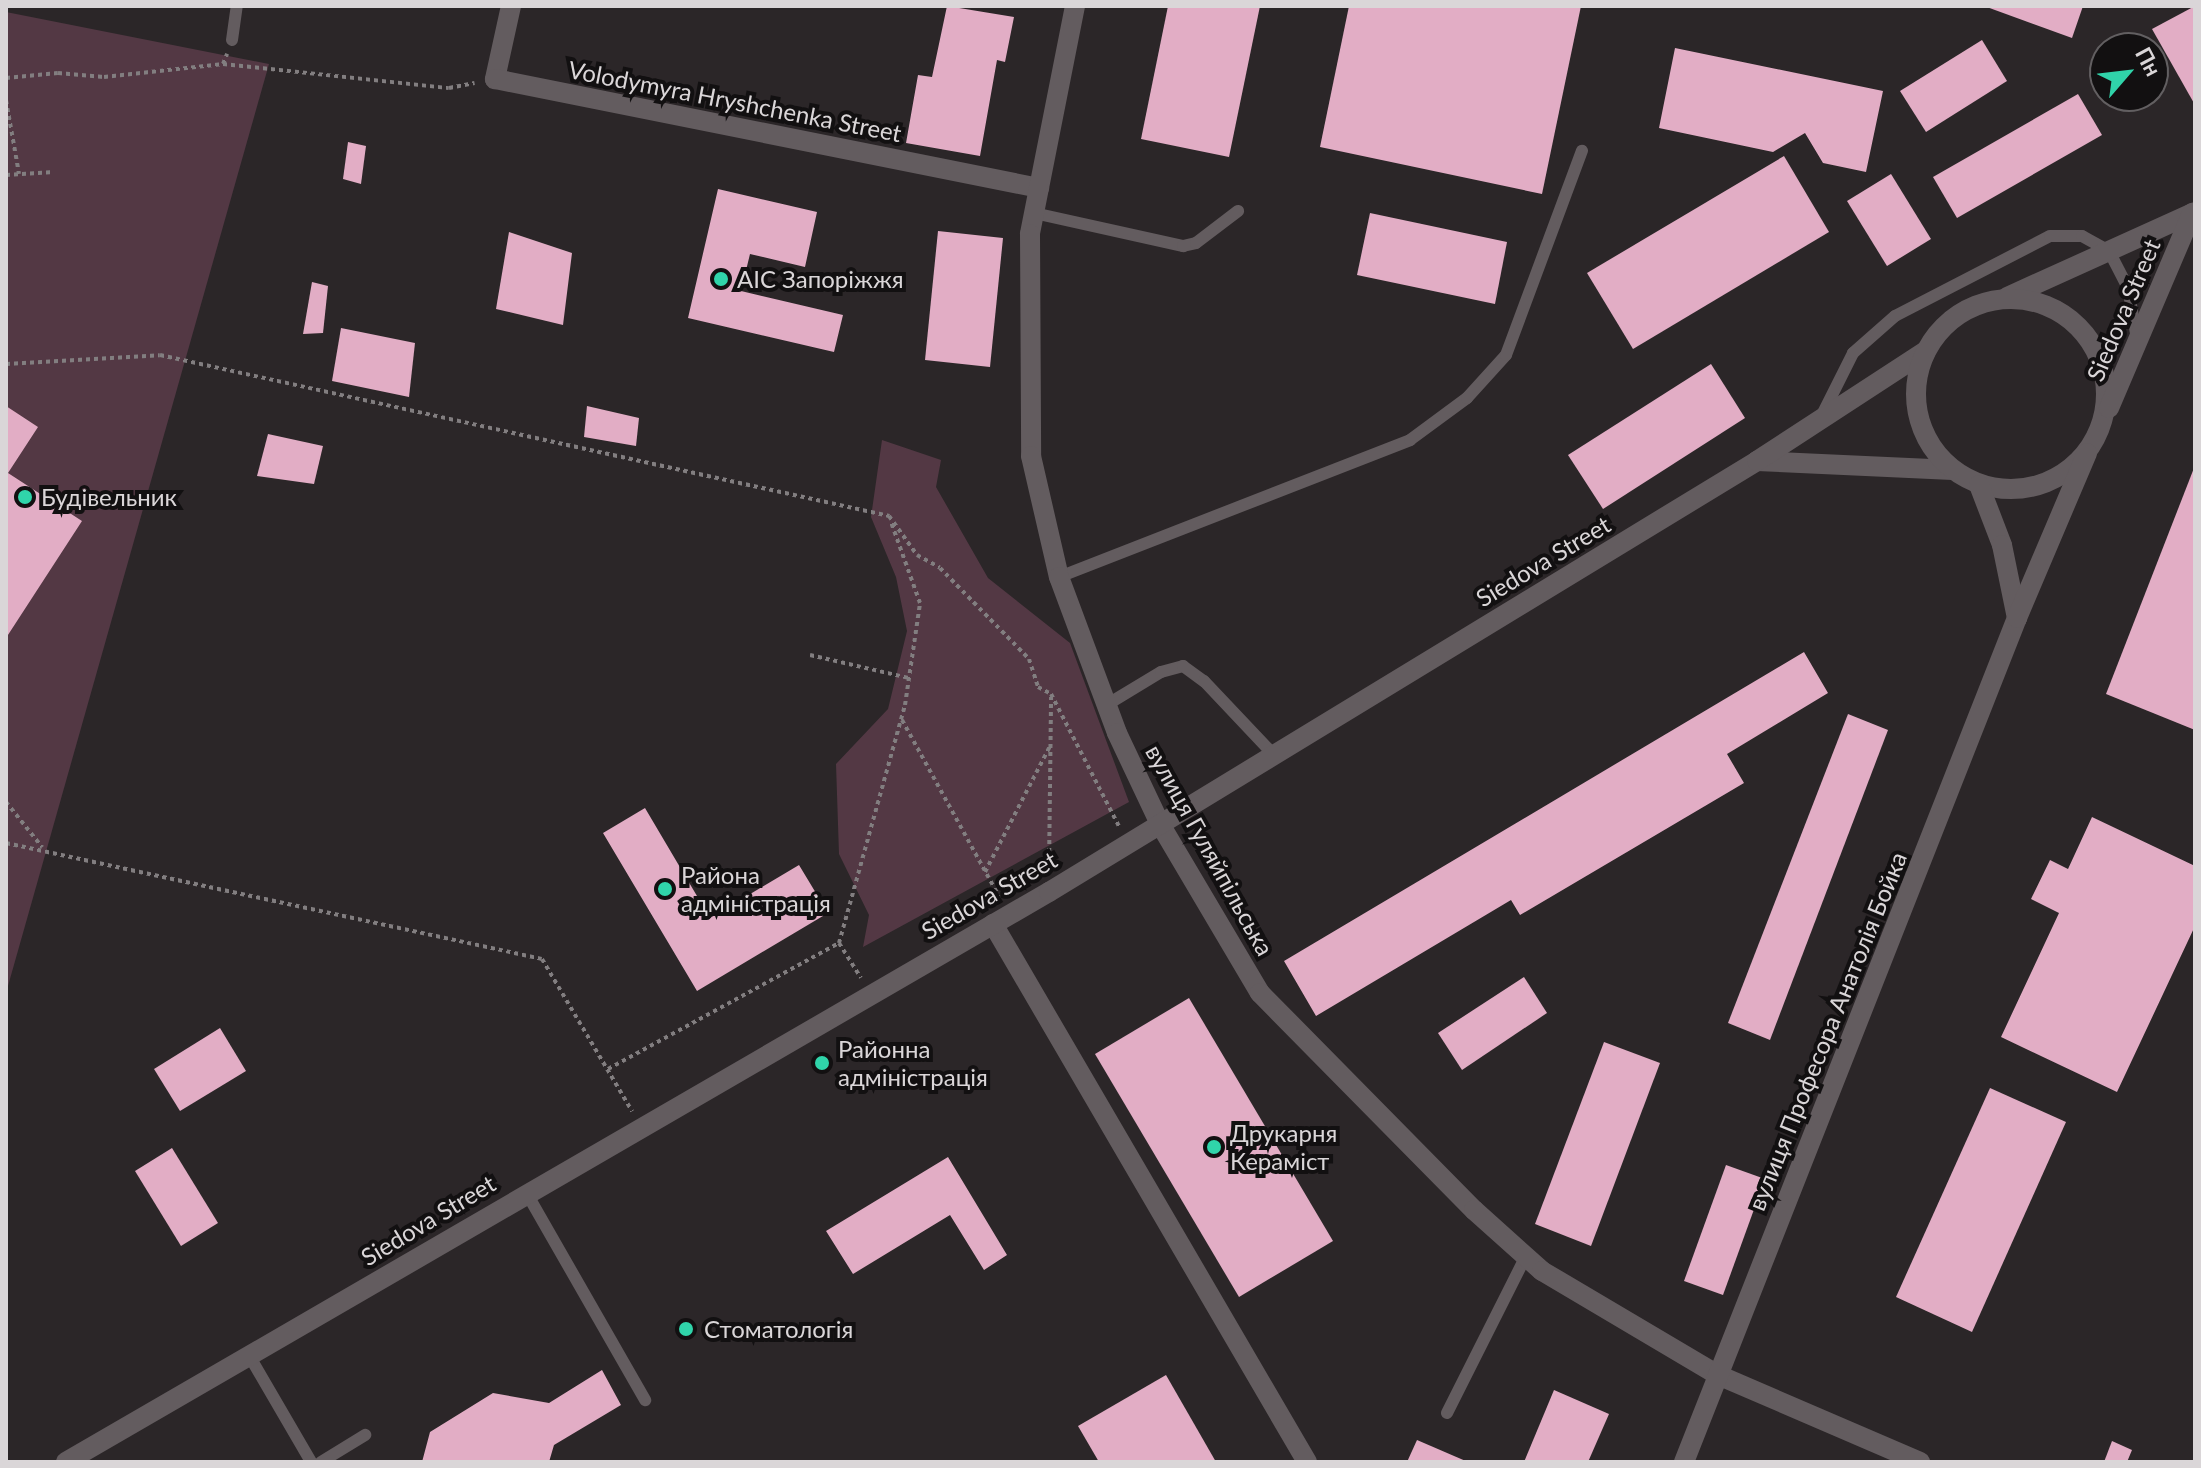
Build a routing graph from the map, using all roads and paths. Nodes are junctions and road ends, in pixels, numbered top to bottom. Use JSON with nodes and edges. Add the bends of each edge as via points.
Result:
{"nodes":[{"id":1,"x":237,"y":6,"type":"edge"},
{"id":2,"x":511,"y":6,"type":"edge"},
{"id":3,"x":1075,"y":6,"type":"edge"},
{"id":4,"x":232,"y":40,"type":"joint"},
{"id":5,"x":223,"y":64,"type":"junction"},
{"id":6,"x":6,"y":78,"type":"edge"},
{"id":7,"x":495,"y":79,"type":"junction"},
{"id":8,"x":6,"y":100,"type":"edge"},
{"id":9,"x":1582,"y":151,"type":"dead end"},
{"id":10,"x":54,"y":172,"type":"dead end"},
{"id":11,"x":19,"y":174,"type":"junction"},
{"id":12,"x":6,"y":175,"type":"edge"},
{"id":13,"x":1039,"y":188,"type":"junction"},
{"id":14,"x":1238,"y":211,"type":"dead end"},
{"id":15,"x":1034,"y":213,"type":"junction"},
{"id":16,"x":2194,"y":213,"type":"edge"},
{"id":17,"x":2109,"y":251,"type":"junction"},
{"id":18,"x":2004,"y":298,"type":"junction"},
{"id":19,"x":2138,"y":342,"type":"junction"},
{"id":20,"x":1926,"y":351,"type":"junction"},
{"id":21,"x":6,"y":364,"type":"edge"},
{"id":22,"x":1819,"y":421,"type":"junction"},
{"id":23,"x":2101,"y":427,"type":"junction"},
{"id":24,"x":2087,"y":453,"type":"junction"},
{"id":25,"x":1757,"y":461,"type":"junction"},
{"id":26,"x":1953,"y":470,"type":"junction"},
{"id":27,"x":1979,"y":485,"type":"junction"},
{"id":28,"x":889,"y":516,"type":"junction"},
{"id":29,"x":1059,"y":577,"type":"junction"},
{"id":30,"x":2017,"y":618,"type":"junction"},
{"id":31,"x":810,"y":655,"type":"dead end"},
{"id":32,"x":909,"y":678,"type":"junction"},
{"id":33,"x":1051,"y":694,"type":"junction"},
{"id":34,"x":1108,"y":704,"type":"junction"},
{"id":35,"x":901,"y":718,"type":"junction"},
{"id":36,"x":1051,"y":744,"type":"junction"},
{"id":37,"x":1274,"y":755,"type":"junction"},
{"id":38,"x":6,"y":802,"type":"edge"},
{"id":39,"x":1160,"y":824,"type":"junction"},
{"id":40,"x":6,"y":843,"type":"edge"},
{"id":41,"x":1129,"y":843,"type":"junction"},
{"id":42,"x":43,"y":847,"type":"junction"},
{"id":43,"x":985,"y":872,"type":"junction"},
{"id":44,"x":1049,"y":892,"type":"junction"},
{"id":45,"x":1001,"y":919,"type":"junction"},
{"id":46,"x":839,"y":943,"type":"junction"},
{"id":47,"x":871,"y":993,"type":"junction"},
{"id":48,"x":607,"y":1069,"type":"junction"},
{"id":49,"x":641,"y":1126,"type":"junction"},
{"id":50,"x":526,"y":1192,"type":"junction"},
{"id":51,"x":1526,"y":1256,"type":"junction"},
{"id":52,"x":250,"y":1357,"type":"junction"},
{"id":53,"x":1718,"y":1375,"type":"junction"},
{"id":54,"x":645,"y":1400,"type":"dead end"},
{"id":55,"x":1447,"y":1413,"type":"dead end"},
{"id":56,"x":365,"y":1435,"type":"dead end"},
{"id":57,"x":66,"y":1462,"type":"edge"},
{"id":58,"x":311,"y":1462,"type":"edge"},
{"id":59,"x":321,"y":1462,"type":"edge"},
{"id":60,"x":1307,"y":1462,"type":"edge"},
{"id":61,"x":1684,"y":1462,"type":"edge"},
{"id":62,"x":1920,"y":1462,"type":"edge"}],
"edges":[{"from":1,"to":4,"type":"lane"},
{"from":2,"to":7,"type":"street"},
{"from":3,"to":13,"type":"street","name":"вулиця Гуляйпільська"},
{"from":4,"to":5,"type":"path"},
{"from":5,"to":6,"type":"path","via":[[104,77],[58,73]]},
{"from":5,"to":7,"type":"path","via":[[449,88]]},
{"from":7,"to":13,"type":"street","name":"Volodymyra Hryshchenka Street"},
{"from":8,"to":11,"type":"path"},
{"from":9,"to":29,"type":"lane","via":[[1506,355],[1467,398],[1410,440]]},
{"from":10,"to":11,"type":"path"},
{"from":11,"to":12,"type":"path"},
{"from":13,"to":15,"type":"street","name":"вулиця Гуляйпільська"},
{"from":14,"to":15,"type":"lane","via":[[1196,243],[1183,246]]},
{"from":15,"to":29,"type":"street","name":"вулиця Гуляйпільська","via":[[1031,456]]},
{"from":16,"to":17,"type":"street","name":"Siedova Street"},
{"from":16,"to":19,"type":"street","name":"Siedova Street"},
{"from":17,"to":18,"type":"street","name":"Siedova Street"},
{"from":17,"to":19,"type":"lane","via":[[2128,288]]},
{"from":17,"to":22,"type":"lane","via":[[2082,236],[2050,236],[1895,316],[1853,353]]},
{"from":18,"to":20,"type":"street","via":[[1945,325]]},
{"from":18,"to":23,"type":"street","via":[[2066,315],[2089,338],[2104,368],[2107,398]]},
{"from":19,"to":23,"type":"street","name":"Siedova Street"},
{"from":20,"to":22,"type":"street","name":"Siedova Street"},
{"from":20,"to":26,"type":"street","via":[[1916,383],[1918,416],[1931,446]]},
{"from":21,"to":28,"type":"path","via":[[160,355]]},
{"from":22,"to":25,"type":"street","name":"Siedova Street"},
{"from":23,"to":24,"type":"street"},
{"from":24,"to":27,"type":"street","via":[[2065,474],[2038,487]]},
{"from":24,"to":30,"type":"street","name":"вулиця Професора Анатолія Бойка"},
{"from":25,"to":26,"type":"street"},
{"from":25,"to":37,"type":"street","name":"Siedova Street"},
{"from":26,"to":27,"type":"street"},
{"from":27,"to":30,"type":"street","via":[[2002,545]]},
{"from":28,"to":32,"type":"path","via":[[920,603]]},
{"from":28,"to":33,"type":"path","via":[[917,555],[940,568],[1029,659],[1038,687]]},
{"from":29,"to":34,"type":"street","name":"вулиця Гуляйпільська"},
{"from":30,"to":53,"type":"street","name":"вулиця Професора Анатолія Бойка"},
{"from":31,"to":32,"type":"path"},
{"from":32,"to":35,"type":"path"},
{"from":33,"to":36,"type":"path"},
{"from":33,"to":41,"type":"path"},
{"from":34,"to":37,"type":"lane","via":[[1161,672],[1183,666]]},
{"from":34,"to":39,"type":"street","name":"вулиця Гуляйпільська"},
{"from":35,"to":43,"type":"path"},
{"from":35,"to":46,"type":"path"},
{"from":36,"to":43,"type":"path"},
{"from":36,"to":44,"type":"path"},
{"from":37,"to":39,"type":"street","name":"Siedova Street"},
{"from":38,"to":42,"type":"path"},
{"from":39,"to":41,"type":"street","name":"Siedova Street"},
{"from":39,"to":51,"type":"street","name":"вулиця Гуляйпільська","via":[[1260,993]]},
{"from":40,"to":42,"type":"path"},
{"from":41,"to":44,"type":"street","name":"Siedova Street"},
{"from":42,"to":48,"type":"path","via":[[542,959]]},
{"from":43,"to":45,"type":"path"},
{"from":44,"to":45,"type":"street","name":"Siedova Street"},
{"from":45,"to":47,"type":"street","name":"Siedova Street"},
{"from":45,"to":60,"type":"street"},
{"from":46,"to":47,"type":"path"},
{"from":46,"to":48,"type":"path"},
{"from":47,"to":49,"type":"street","name":"Siedova Street"},
{"from":48,"to":49,"type":"path"},
{"from":49,"to":50,"type":"street","name":"Siedova Street"},
{"from":50,"to":52,"type":"street","name":"Siedova Street"},
{"from":50,"to":54,"type":"lane"},
{"from":51,"to":53,"type":"street","name":"вулиця Гуляйпільська","via":[[1619,1320]]},
{"from":51,"to":55,"type":"lane"},
{"from":52,"to":57,"type":"street","name":"Siedova Street"},
{"from":52,"to":58,"type":"lane"},
{"from":53,"to":61,"type":"street","name":"вулиця Професора Анатолія Бойка"},
{"from":53,"to":62,"type":"street","name":"вулиця Гуляйпільська"},
{"from":56,"to":59,"type":"lane"}]}
